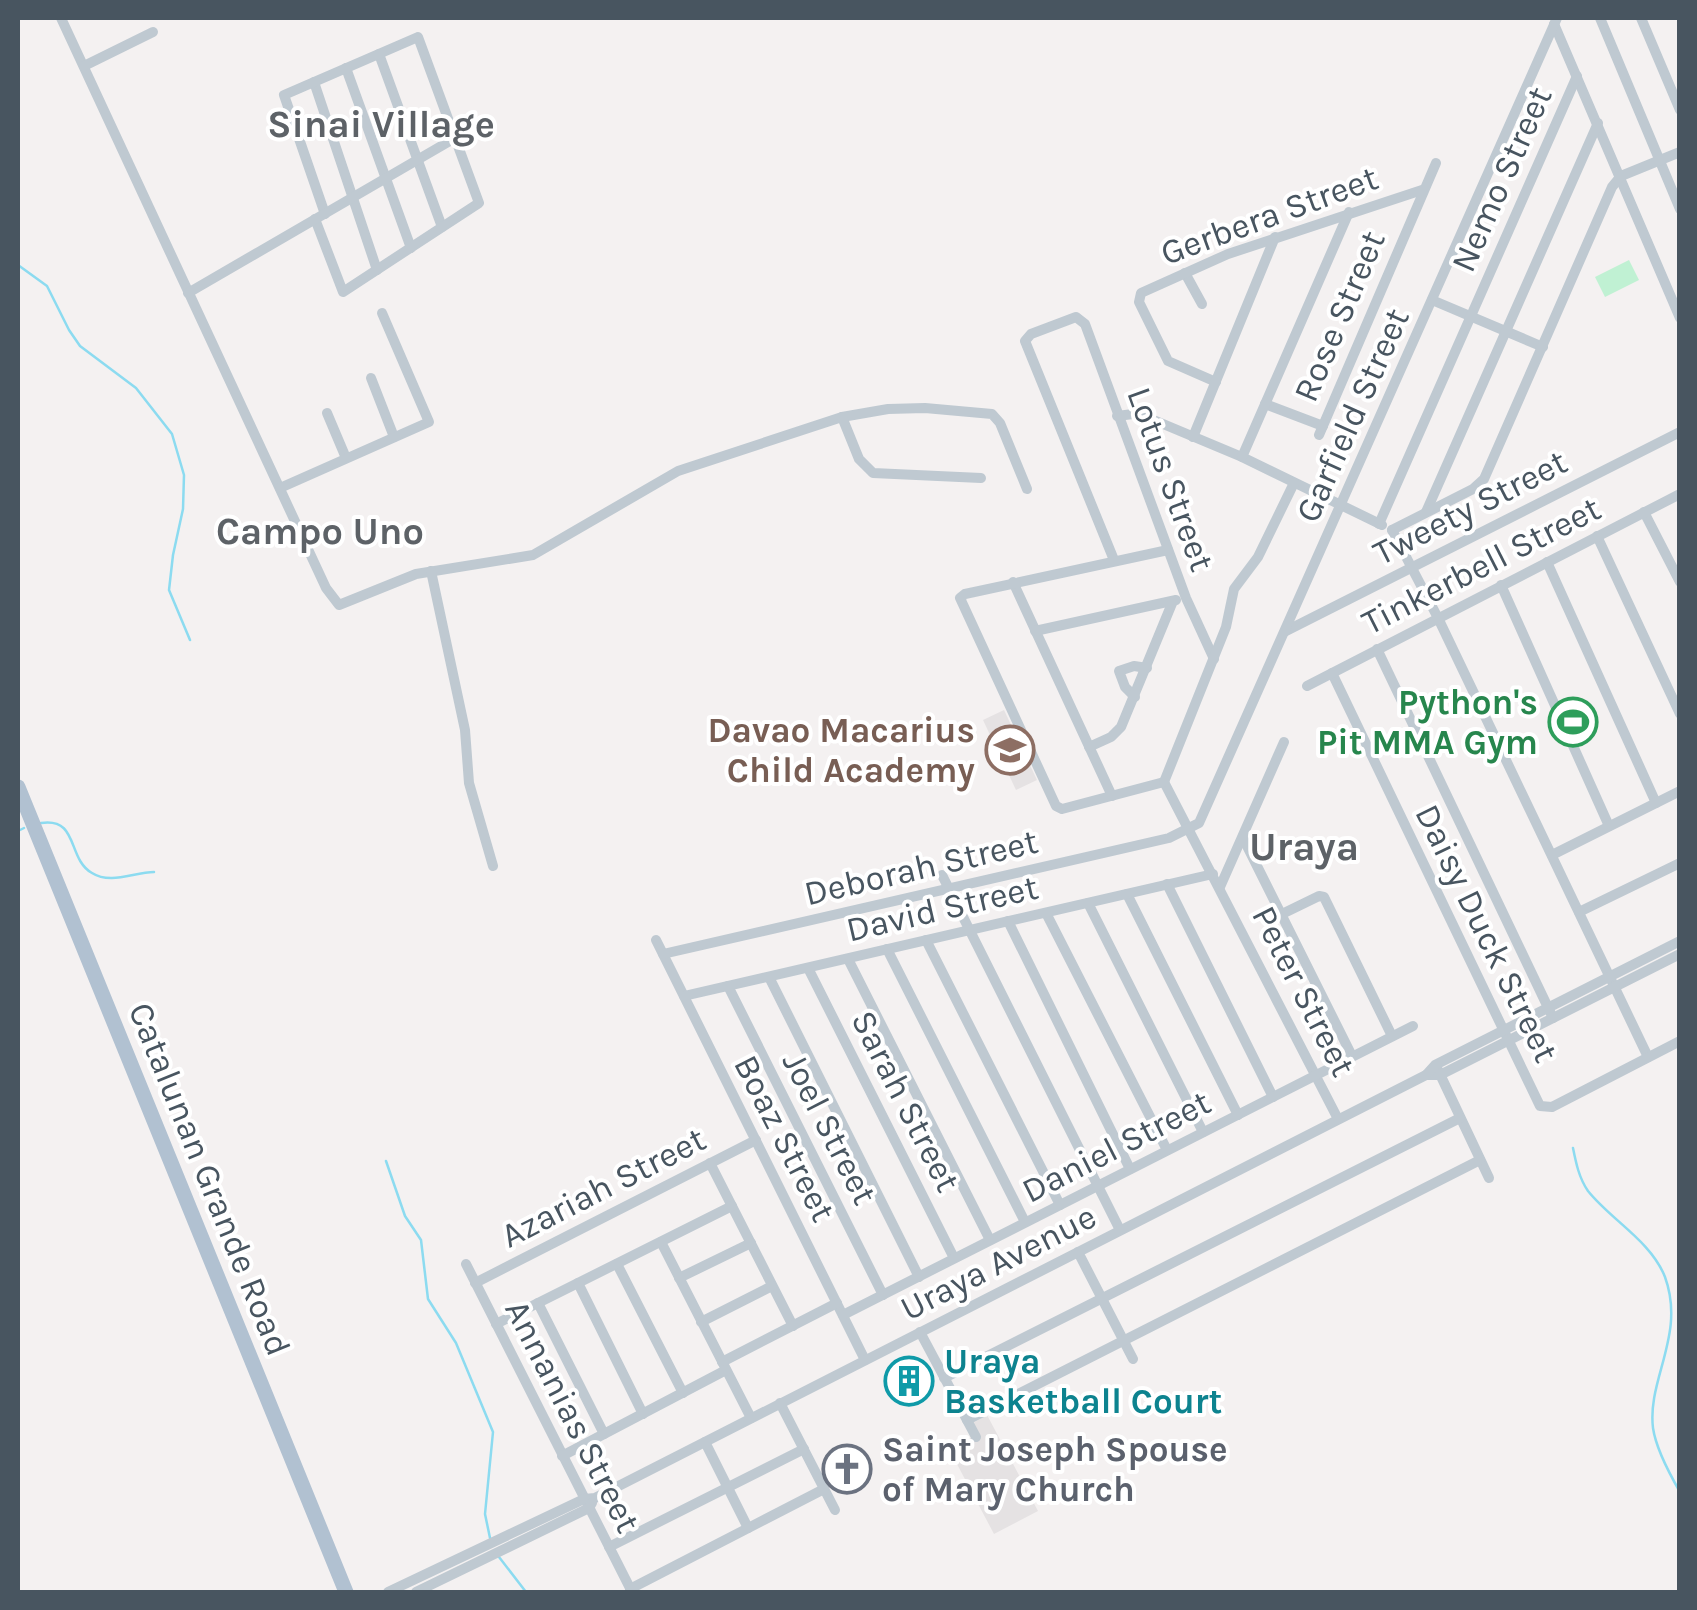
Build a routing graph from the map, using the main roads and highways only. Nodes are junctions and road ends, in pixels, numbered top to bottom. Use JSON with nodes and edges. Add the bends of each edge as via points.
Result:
{"nodes":[{"id":1,"x":18,"y":787,"type":"edge"},
{"id":2,"x":346,"y":1592,"type":"edge"}],
"edges":[{"from":1,"to":2,"type":"main road","name":"Catalunan Grande Road"}]}
